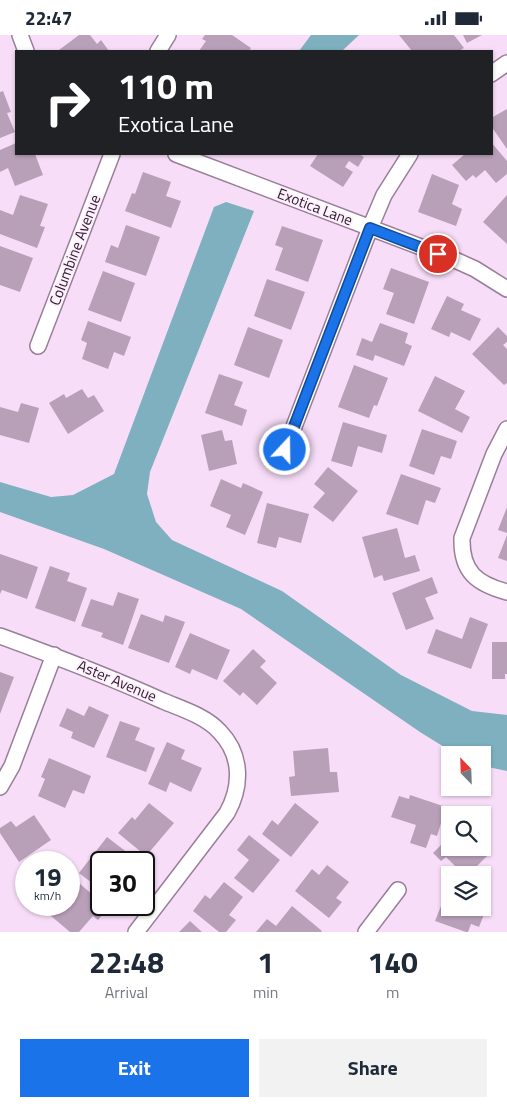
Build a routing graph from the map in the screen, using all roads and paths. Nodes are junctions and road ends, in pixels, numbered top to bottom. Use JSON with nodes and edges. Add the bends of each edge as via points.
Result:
{"nodes":[{"id":1,"x":20,"y":35,"type":"edge"},
{"id":2,"x":168,"y":35,"type":"edge"},
{"id":3,"x":26,"y":50,"type":"edge"},
{"id":4,"x":159,"y":50,"type":"edge"},
{"id":5,"x":507,"y":63,"type":"edge"},
{"id":6,"x":493,"y":73,"type":"edge"},
{"id":7,"x":112,"y":155,"type":"edge"},
{"id":8,"x":179,"y":155,"type":"edge"},
{"id":9,"x":409,"y":155,"type":"edge"},
{"id":10,"x":370,"y":228,"type":"junction"},
{"id":11,"x":507,"y":289,"type":"edge"},
{"id":12,"x":38,"y":345,"type":"dead end"},
{"id":13,"x":507,"y":429,"type":"edge"},
{"id":14,"x":285,"y":450,"type":"dead end"},
{"id":15,"x":507,"y":592,"type":"edge"},
{"id":16,"x":0,"y":636,"type":"edge"},
{"id":17,"x":54,"y":655,"type":"junction"},
{"id":18,"x":0,"y":787,"type":"edge"},
{"id":19,"x":398,"y":890,"type":"dead end"},
{"id":20,"x":136,"y":932,"type":"edge"},
{"id":21,"x":366,"y":932,"type":"edge"}],
"edges":[{"from":1,"to":3,"type":"street"},
{"from":2,"to":4,"type":"street"},
{"from":5,"to":6,"type":"street"},
{"from":7,"to":12,"type":"street","name":"Columbine Avenue"},
{"from":8,"to":10,"type":"street","name":"Exotica Lane"},
{"from":9,"to":10,"type":"street","via":[[384,195]]},
{"from":10,"to":11,"type":"street","name":"Exotica Lane","via":[[469,266]]},
{"from":10,"to":14,"type":"street"},
{"from":13,"to":15,"type":"street","via":[[490,463],[462,538],[468,569],[489,587]]},
{"from":16,"to":17,"type":"street","name":"Aster Avenue"},
{"from":17,"to":18,"type":"street","via":[[12,767]]},
{"from":17,"to":20,"type":"street","name":"Aster Avenue","via":[[202,718],[212,724],[232,749],[238,771],[236,793],[227,813]]},
{"from":19,"to":21,"type":"street"}]}
